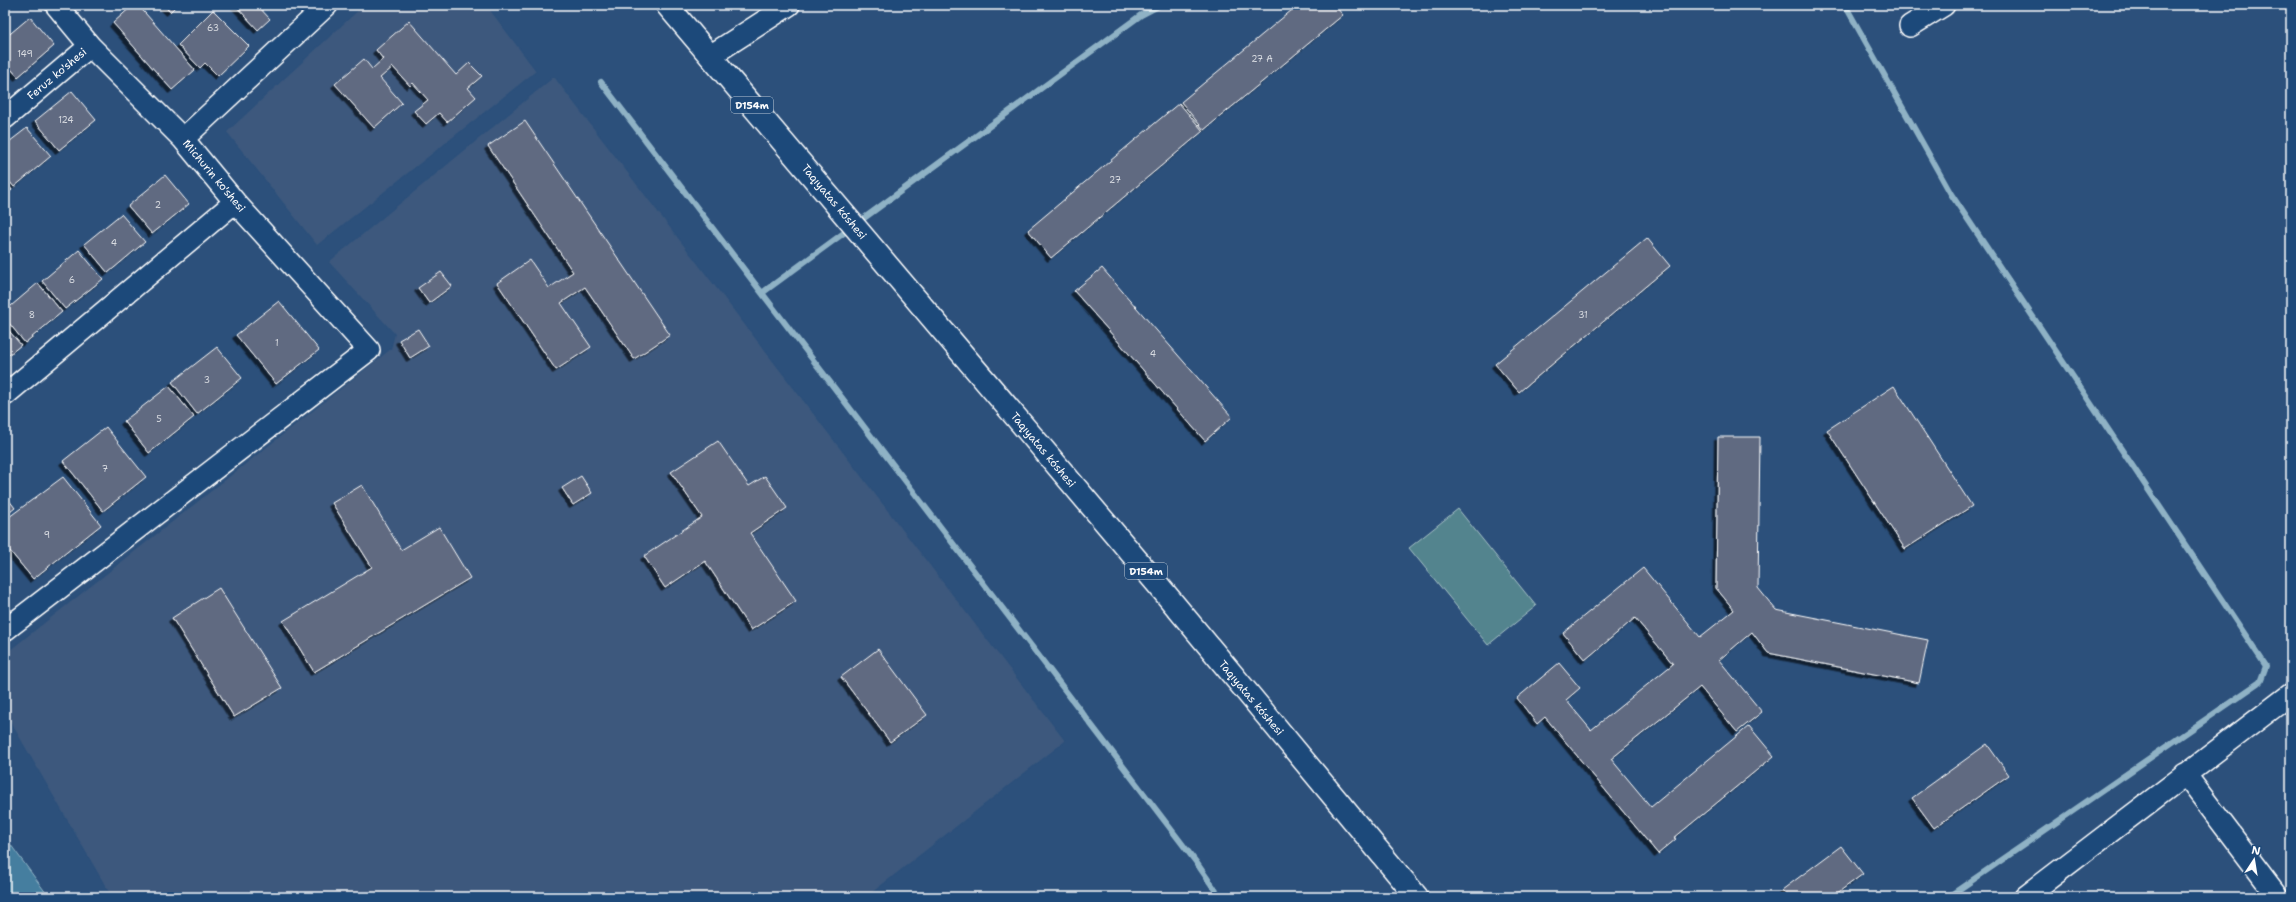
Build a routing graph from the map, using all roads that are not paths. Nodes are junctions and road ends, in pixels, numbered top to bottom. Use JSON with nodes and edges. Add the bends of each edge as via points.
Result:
{"nodes":[{"id":1,"x":56,"y":5,"type":"edge"},
{"id":2,"x":327,"y":5,"type":"edge"},
{"id":3,"x":666,"y":5,"type":"edge"},
{"id":4,"x":789,"y":5,"type":"edge"},
{"id":5,"x":1944,"y":5,"type":"edge"},
{"id":6,"x":1910,"y":26,"type":"dead end"},
{"id":7,"x":90,"y":46,"type":"junction"},
{"id":8,"x":710,"y":56,"type":"junction"},
{"id":9,"x":5,"y":118,"type":"edge"},
{"id":10,"x":184,"y":139,"type":"junction"},
{"id":11,"x":235,"y":202,"type":"junction"},
{"id":12,"x":5,"y":395,"type":"edge"},
{"id":13,"x":5,"y":630,"type":"edge"},
{"id":14,"x":2291,"y":694,"type":"edge"},
{"id":15,"x":2185,"y":774,"type":"junction"},
{"id":16,"x":1417,"y":897,"type":"edge"},
{"id":17,"x":2025,"y":897,"type":"edge"},
{"id":18,"x":2278,"y":897,"type":"edge"}],
"edges":[{"from":1,"to":7,"type":"street","name":"Michurin ko'shesi"},
{"from":2,"to":10,"type":"street"},
{"from":3,"to":8,"type":"main road","name":"Taqıyatas kóshesi","number":"D154m"},
{"from":4,"to":8,"type":"street"},
{"from":5,"to":6,"type":"street"},
{"from":7,"to":9,"type":"street","name":"Feruz ko'shesi"},
{"from":7,"to":10,"type":"street","name":"Michurin ko'shesi"},
{"from":8,"to":16,"type":"main road","name":"Taqıyatas kóshesi","number":"D154m","via":[[1159,586]]},
{"from":10,"to":11,"type":"street","name":"Michurin ko'shesi"},
{"from":11,"to":12,"type":"street"},
{"from":11,"to":13,"type":"street","name":"Michurin ko'shesi","via":[[369,350]]},
{"from":14,"to":15,"type":"street"},
{"from":15,"to":17,"type":"street"},
{"from":15,"to":18,"type":"street"}]}
